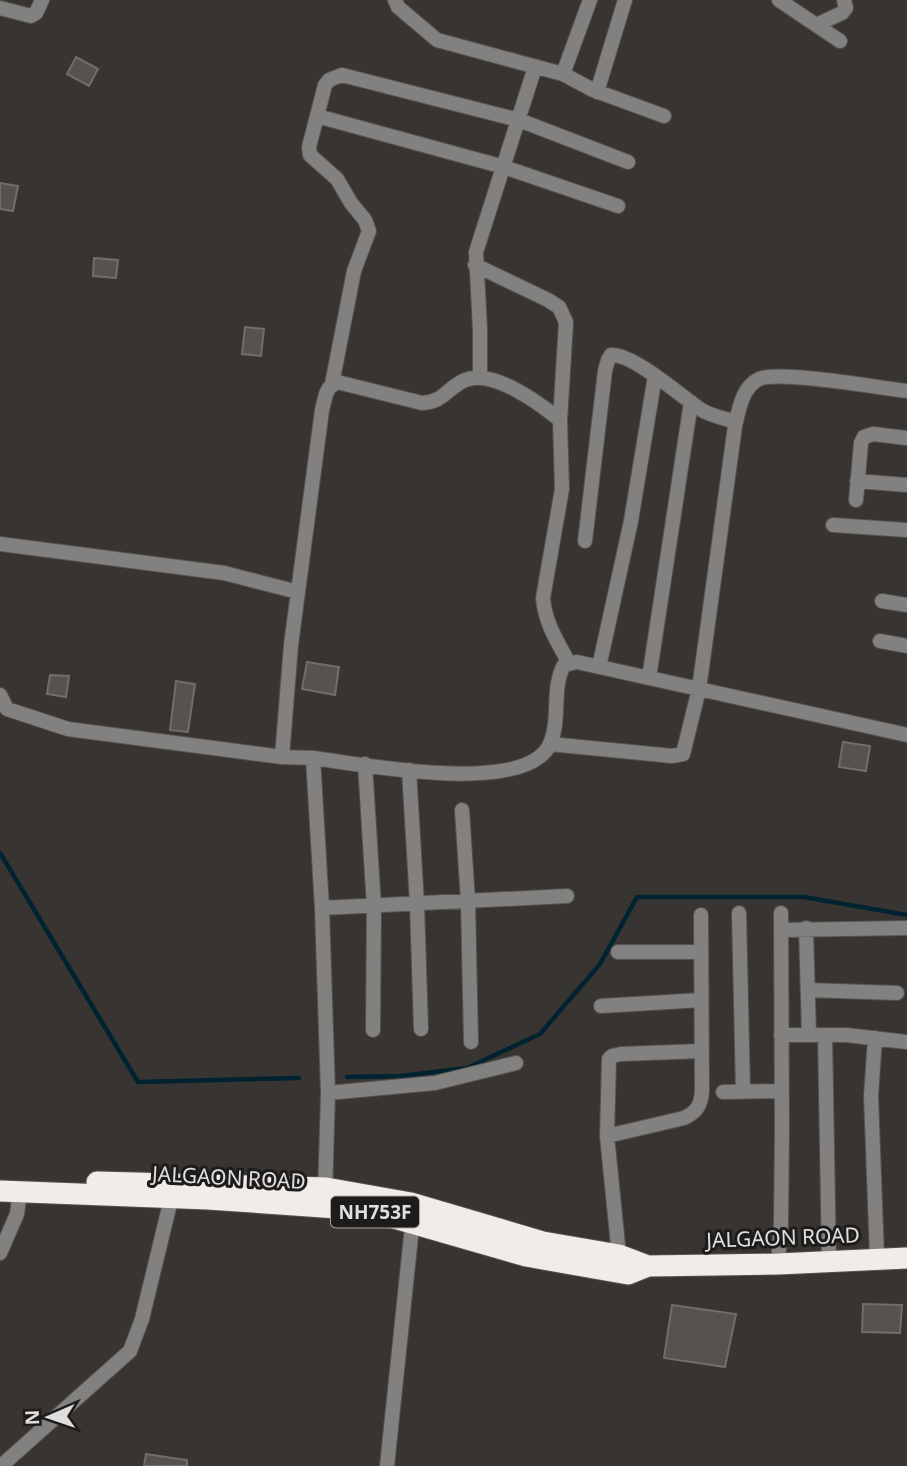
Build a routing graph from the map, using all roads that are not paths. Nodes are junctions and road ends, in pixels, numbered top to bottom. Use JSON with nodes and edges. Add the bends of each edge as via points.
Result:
{"nodes":[{"id":1,"x":42,"y":0,"type":"edge"},
{"id":2,"x":394,"y":0,"type":"edge"},
{"id":3,"x":590,"y":0,"type":"edge"},
{"id":4,"x":625,"y":0,"type":"edge"},
{"id":5,"x":779,"y":0,"type":"edge"},
{"id":6,"x":844,"y":0,"type":"edge"},
{"id":7,"x":0,"y":8,"type":"edge"},
{"id":8,"x":816,"y":25,"type":"junction"},
{"id":9,"x":840,"y":41,"type":"dead end"},
{"id":10,"x":535,"y":67,"type":"junction"},
{"id":11,"x":563,"y":74,"type":"junction"},
{"id":12,"x":597,"y":92,"type":"junction"},
{"id":13,"x":317,"y":116,"type":"junction"},
{"id":14,"x":664,"y":116,"type":"dead end"},
{"id":15,"x":519,"y":120,"type":"junction"},
{"id":16,"x":628,"y":162,"type":"dead end"},
{"id":17,"x":504,"y":167,"type":"junction"},
{"id":18,"x":618,"y":206,"type":"dead end"},
{"id":19,"x":475,"y":264,"type":"junction"},
{"id":20,"x":655,"y":376,"type":"junction"},
{"id":21,"x":480,"y":378,"type":"junction"},
{"id":22,"x":332,"y":384,"type":"junction"},
{"id":23,"x":907,"y":391,"type":"edge"},
{"id":24,"x":691,"y":402,"type":"junction"},
{"id":25,"x":560,"y":420,"type":"junction"},
{"id":26,"x":736,"y":422,"type":"junction"},
{"id":27,"x":907,"y":438,"type":"edge"},
{"id":28,"x":857,"y":481,"type":"junction"},
{"id":29,"x":907,"y":485,"type":"edge"},
{"id":30,"x":856,"y":500,"type":"dead end"},
{"id":31,"x":833,"y":525,"type":"dead end"},
{"id":32,"x":907,"y":530,"type":"edge"},
{"id":33,"x":585,"y":541,"type":"dead end"},
{"id":34,"x":0,"y":544,"type":"edge"},
{"id":35,"x":298,"y":592,"type":"junction"},
{"id":36,"x":882,"y":601,"type":"dead end"},
{"id":37,"x":907,"y":606,"type":"edge"},
{"id":38,"x":880,"y":641,"type":"dead end"},
{"id":39,"x":907,"y":646,"type":"edge"},
{"id":40,"x":569,"y":663,"type":"junction"},
{"id":41,"x":599,"y":667,"type":"junction"},
{"id":42,"x":649,"y":678,"type":"junction"},
{"id":43,"x":699,"y":689,"type":"junction"},
{"id":44,"x":0,"y":695,"type":"edge"},
{"id":45,"x":907,"y":735,"type":"edge"},
{"id":46,"x":550,"y":744,"type":"junction"},
{"id":47,"x":282,"y":757,"type":"junction"},
{"id":48,"x":313,"y":758,"type":"junction"},
{"id":49,"x":365,"y":764,"type":"junction"},
{"id":50,"x":409,"y":770,"type":"junction"},
{"id":51,"x":462,"y":810,"type":"dead end"},
{"id":52,"x":567,"y":897,"type":"dead end"},
{"id":53,"x":468,"y":901,"type":"junction"},
{"id":54,"x":417,"y":904,"type":"junction"},
{"id":55,"x":374,"y":906,"type":"junction"},
{"id":56,"x":322,"y":908,"type":"junction"},
{"id":57,"x":739,"y":913,"type":"dead end"},
{"id":58,"x":781,"y":913,"type":"dead end"},
{"id":59,"x":701,"y":915,"type":"dead end"},
{"id":60,"x":806,"y":928,"type":"junction"},
{"id":61,"x":907,"y":928,"type":"edge"},
{"id":62,"x":782,"y":930,"type":"junction"},
{"id":63,"x":618,"y":952,"type":"dead end"},
{"id":64,"x":701,"y":953,"type":"junction"},
{"id":65,"x":808,"y":990,"type":"junction"},
{"id":66,"x":897,"y":993,"type":"dead end"},
{"id":67,"x":701,"y":1000,"type":"junction"},
{"id":68,"x":601,"y":1006,"type":"dead end"},
{"id":69,"x":421,"y":1028,"type":"dead end"},
{"id":70,"x":373,"y":1030,"type":"dead end"},
{"id":71,"x":781,"y":1035,"type":"junction"},
{"id":72,"x":809,"y":1035,"type":"junction"},
{"id":73,"x":825,"y":1035,"type":"junction"},
{"id":74,"x":875,"y":1038,"type":"junction"},
{"id":75,"x":471,"y":1042,"type":"dead end"},
{"id":76,"x":907,"y":1042,"type":"edge"},
{"id":77,"x":701,"y":1051,"type":"junction"},
{"id":78,"x":516,"y":1063,"type":"dead end"},
{"id":79,"x":743,"y":1091,"type":"junction"},
{"id":80,"x":781,"y":1091,"type":"junction"},
{"id":81,"x":723,"y":1092,"type":"dead end"},
{"id":82,"x":328,"y":1093,"type":"junction"},
{"id":83,"x":607,"y":1136,"type":"junction"},
{"id":84,"x":0,"y":1178,"type":"edge"},
{"id":85,"x":25,"y":1188,"type":"edge"},
{"id":86,"x":172,"y":1191,"type":"junction"},
{"id":87,"x":325,"y":1197,"type":"junction"},
{"id":88,"x":414,"y":1213,"type":"junction"},
{"id":89,"x":0,"y":1252,"type":"edge"},
{"id":90,"x":619,"y":1255,"type":"junction"},
{"id":91,"x":877,"y":1257,"type":"junction"},
{"id":92,"x":907,"y":1258,"type":"edge"},
{"id":93,"x":829,"y":1261,"type":"junction"},
{"id":94,"x":778,"y":1264,"type":"junction"},
{"id":95,"x":648,"y":1266,"type":"junction"},
{"id":96,"x":1,"y":1466,"type":"edge"},
{"id":97,"x":387,"y":1466,"type":"edge"}],
"edges":[{"from":1,"to":7,"type":"street","via":[[31,16]]},
{"from":2,"to":10,"type":"street","via":[[437,40]]},
{"from":3,"to":11,"type":"street"},
{"from":4,"to":12,"type":"street"},
{"from":5,"to":8,"type":"street"},
{"from":6,"to":8,"type":"street","via":[[842,13]]},
{"from":8,"to":9,"type":"street"},
{"from":10,"to":11,"type":"street"},
{"from":10,"to":15,"type":"street"},
{"from":11,"to":12,"type":"street"},
{"from":12,"to":14,"type":"street"},
{"from":13,"to":15,"type":"street","via":[[329,80],[342,75]]},
{"from":13,"to":17,"type":"street"},
{"from":13,"to":22,"type":"street","via":[[310,155],[337,179],[369,231],[354,271]]},
{"from":15,"to":16,"type":"street"},
{"from":15,"to":17,"type":"street"},
{"from":17,"to":18,"type":"street"},
{"from":17,"to":19,"type":"street","via":[[481,231]]},
{"from":19,"to":21,"type":"street"},
{"from":19,"to":25,"type":"street","via":[[548,300],[564,313]]},
{"from":20,"to":24,"type":"street"},
{"from":20,"to":33,"type":"street","via":[[623,356],[614,354],[608,360]]},
{"from":20,"to":41,"type":"street","via":[[631,521]]},
{"from":21,"to":22,"type":"street","via":[[462,382],[431,403]]},
{"from":21,"to":25,"type":"street","via":[[541,404]]},
{"from":22,"to":35,"type":"street","via":[[322,410]]},
{"from":23,"to":26,"type":"street","via":[[791,377],[758,379],[748,388]]},
{"from":24,"to":26,"type":"street","via":[[702,411]]},
{"from":24,"to":42,"type":"street"},
{"from":25,"to":40,"type":"street","via":[[562,489],[543,598],[550,627]]},
{"from":26,"to":43,"type":"street"},
{"from":27,"to":28,"type":"street","via":[[864,437]]},
{"from":28,"to":29,"type":"street"},
{"from":28,"to":30,"type":"street"},
{"from":31,"to":32,"type":"street"},
{"from":34,"to":35,"type":"street","via":[[224,573]]},
{"from":35,"to":47,"type":"street"},
{"from":36,"to":37,"type":"street"},
{"from":38,"to":39,"type":"street"},
{"from":40,"to":41,"type":"street"},
{"from":40,"to":46,"type":"street","via":[[558,678]]},
{"from":41,"to":42,"type":"street"},
{"from":42,"to":43,"type":"street"},
{"from":43,"to":45,"type":"street"},
{"from":43,"to":46,"type":"street","via":[[685,750],[678,756]]},
{"from":44,"to":47,"type":"street","via":[[7,709],[68,729]]},
{"from":46,"to":50,"type":"street","via":[[522,767],[503,772]]},
{"from":47,"to":48,"type":"street"},
{"from":48,"to":49,"type":"street"},
{"from":48,"to":56,"type":"street"},
{"from":49,"to":50,"type":"street"},
{"from":49,"to":55,"type":"street"},
{"from":50,"to":54,"type":"street"},
{"from":51,"to":53,"type":"street"},
{"from":52,"to":53,"type":"street"},
{"from":53,"to":54,"type":"street"},
{"from":53,"to":75,"type":"street"},
{"from":54,"to":55,"type":"street"},
{"from":54,"to":69,"type":"street"},
{"from":55,"to":56,"type":"street"},
{"from":55,"to":70,"type":"street"},
{"from":56,"to":82,"type":"street"},
{"from":57,"to":79,"type":"street"},
{"from":58,"to":62,"type":"street"},
{"from":59,"to":64,"type":"street"},
{"from":60,"to":61,"type":"street"},
{"from":60,"to":62,"type":"street"},
{"from":60,"to":65,"type":"street"},
{"from":62,"to":71,"type":"street"},
{"from":63,"to":64,"type":"street"},
{"from":64,"to":67,"type":"street"},
{"from":65,"to":66,"type":"street"},
{"from":65,"to":72,"type":"street"},
{"from":67,"to":68,"type":"street"},
{"from":67,"to":77,"type":"street"},
{"from":71,"to":72,"type":"street"},
{"from":71,"to":80,"type":"street"},
{"from":72,"to":73,"type":"street"},
{"from":73,"to":74,"type":"street"},
{"from":73,"to":93,"type":"street"},
{"from":74,"to":76,"type":"street"},
{"from":74,"to":91,"type":"street","via":[[871,1096]]},
{"from":77,"to":83,"type":"street","via":[[702,1098],[695,1113]]},
{"from":77,"to":83,"type":"street","via":[[612,1056],[607,1064]]},
{"from":78,"to":82,"type":"street","via":[[435,1083]]},
{"from":79,"to":80,"type":"street"},
{"from":79,"to":81,"type":"street"},
{"from":80,"to":94,"type":"street"},
{"from":82,"to":87,"type":"street"},
{"from":83,"to":90,"type":"street"},
{"from":84,"to":85,"type":"highway","number":"NH753F"},
{"from":85,"to":86,"type":"highway","name":"JALGAON ROAD","number":"NH753F"},
{"from":85,"to":89,"type":"street"},
{"from":86,"to":87,"type":"highway","name":"JALGAON ROAD","number":"NH753F"},
{"from":86,"to":96,"type":"street","via":[[130,1351]]},
{"from":87,"to":88,"type":"highway","name":"JALGAON ROAD","number":"NH753F","via":[[366,1210]]},
{"from":88,"to":90,"type":"highway","number":"NH753F"},
{"from":88,"to":95,"type":"highway","name":"JALGAON ROAD","number":"NH753F","via":[[526,1256],[628,1275]]},
{"from":88,"to":97,"type":"street"},
{"from":90,"to":95,"type":"highway","number":"NH753F"},
{"from":91,"to":92,"type":"highway","name":"JALGAON ROAD","number":"NH753F"},
{"from":91,"to":93,"type":"highway","name":"JALGAON ROAD","number":"NH753F"},
{"from":93,"to":94,"type":"highway","name":"JALGAON ROAD","number":"NH753F"},
{"from":94,"to":95,"type":"highway","name":"JALGAON ROAD","number":"NH753F"}]}
